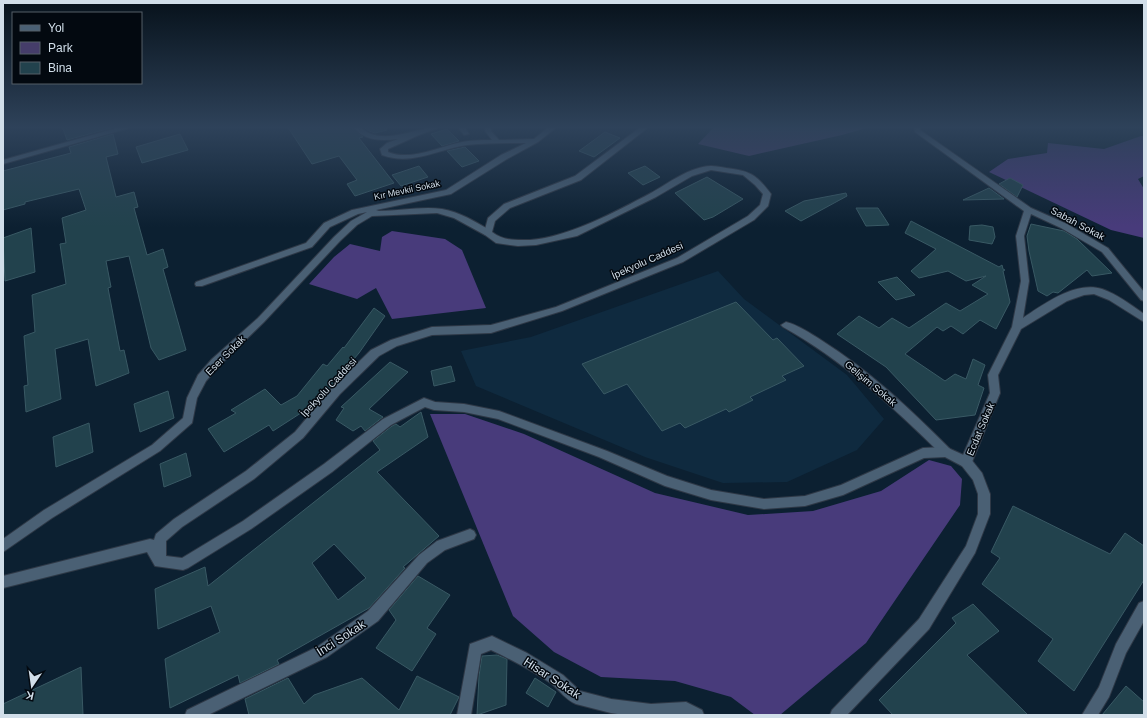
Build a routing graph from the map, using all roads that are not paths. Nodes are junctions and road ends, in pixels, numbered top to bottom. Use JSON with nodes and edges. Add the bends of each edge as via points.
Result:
{"nodes":[{"id":1,"x":500,"y":160,"type":"edge"},
{"id":2,"x":603,"y":160,"type":"edge"},
{"id":3,"x":956,"y":160,"type":"edge"},
{"id":4,"x":1028,"y":210,"type":"junction"},
{"id":5,"x":371,"y":211,"type":"junction"},
{"id":6,"x":488,"y":233,"type":"junction"},
{"id":7,"x":199,"y":284,"type":"dead end"},
{"id":8,"x":1144,"y":298,"type":"edge"},
{"id":9,"x":1144,"y":320,"type":"edge"},
{"id":10,"x":786,"y":325,"type":"dead end"},
{"id":11,"x":1017,"y":327,"type":"junction"},
{"id":12,"x":946,"y":452,"type":"junction"},
{"id":13,"x":966,"y":462,"type":"junction"},
{"id":14,"x":470,"y":535,"type":"dead end"},
{"id":15,"x":3,"y":546,"type":"edge"},
{"id":16,"x":160,"y":562,"type":"junction"},
{"id":17,"x":4,"y":582,"type":"edge"},
{"id":18,"x":1144,"y":608,"type":"edge"},
{"id":19,"x":192,"y":715,"type":"edge"},
{"id":20,"x":464,"y":715,"type":"edge"},
{"id":21,"x":697,"y":715,"type":"edge"},
{"id":22,"x":837,"y":715,"type":"edge"},
{"id":23,"x":1089,"y":715,"type":"edge"}],
"edges":[{"from":1,"to":5,"type":"street","name":"Kır Mevkii Sokak","via":[[448,192]]},
{"from":2,"to":6,"type":"street","via":[[578,178],[507,206],[491,220]]},
{"from":3,"to":4,"type":"street"},
{"from":4,"to":8,"type":"street","name":"Sabah Sokak","via":[[1064,226],[1106,250]]},
{"from":4,"to":11,"type":"street","name":"Ecdat Sokak","via":[[1020,236],[1025,281]]},
{"from":5,"to":6,"type":"street","name":"Kır Mevkii Sokak","via":[[386,215],[437,211],[463,218]]},
{"from":5,"to":7,"type":"street","via":[[355,212],[327,225],[309,245]]},
{"from":5,"to":15,"type":"street","name":"Eser Sokak","via":[[337,239],[261,320],[216,362],[202,378],[192,398],[188,420],[156,448],[48,514]]},
{"from":6,"to":16,"type":"street","name":"İpekyolu Caddesi","via":[[499,241],[518,243],[574,234],[689,174],[711,168],[745,173],[767,194],[764,206],[750,218],[680,260],[559,309],[490,329],[432,331],[394,343],[375,353],[336,391],[299,435],[250,475],[160,538]]},
{"from":9,"to":11,"type":"street","via":[[1121,302],[1095,291],[1069,296]]},
{"from":10,"to":12,"type":"street","name":"Gelişim Sokak","via":[[805,334],[844,360],[904,411]]},
{"from":11,"to":13,"type":"street","name":"Ecdat Sokak","via":[[993,375],[995,392]]},
{"from":12,"to":13,"type":"street"},
{"from":12,"to":16,"type":"street","via":[[923,453],[843,490],[804,501],[764,504],[711,496],[665,481],[603,454],[499,415],[464,408],[434,406],[424,402],[387,422],[328,468],[203,552],[183,564]]},
{"from":13,"to":22,"type":"street","via":[[978,476],[984,494],[984,514],[971,549],[924,624]]},
{"from":14,"to":19,"type":"street","name":"İnci Sokak","via":[[441,545],[424,559],[373,616],[322,652]]},
{"from":16,"to":17,"type":"street","via":[[150,545]]},
{"from":18,"to":23,"type":"street","via":[[1121,649],[1104,692]]},
{"from":20,"to":21,"type":"street","name":"Hisar Sokak","via":[[476,649],[492,643],[558,680],[576,696],[611,706],[651,711],[686,709]]}]}
